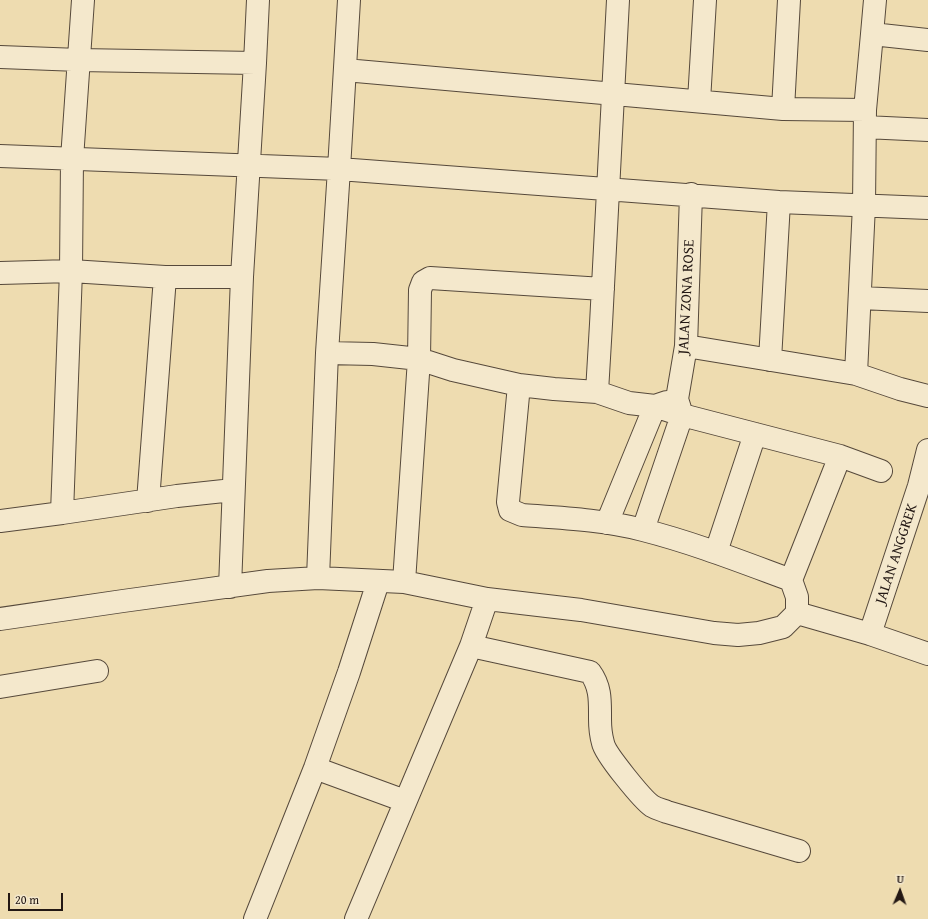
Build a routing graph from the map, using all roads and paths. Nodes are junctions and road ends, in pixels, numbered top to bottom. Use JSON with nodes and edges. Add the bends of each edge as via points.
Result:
{"nodes":[{"id":1,"x":83,"y":0,"type":"edge"},
{"id":2,"x":258,"y":0,"type":"edge"},
{"id":3,"x":348,"y":0,"type":"edge"},
{"id":4,"x":618,"y":0,"type":"edge"},
{"id":5,"x":705,"y":0,"type":"edge"},
{"id":6,"x":789,"y":0,"type":"edge"},
{"id":7,"x":875,"y":0,"type":"edge"},
{"id":8,"x":872,"y":34,"type":"junction"},
{"id":9,"x":928,"y":40,"type":"edge"},
{"id":10,"x":0,"y":57,"type":"edge"},
{"id":11,"x":79,"y":60,"type":"junction"},
{"id":12,"x":256,"y":62,"type":"junction"},
{"id":13,"x":345,"y":70,"type":"junction"},
{"id":14,"x":612,"y":95,"type":"junction"},
{"id":15,"x":699,"y":101,"type":"junction"},
{"id":16,"x":783,"y":109,"type":"junction"},
{"id":17,"x":865,"y":119,"type":"junction"},
{"id":18,"x":928,"y":130,"type":"edge"},
{"id":19,"x":0,"y":156,"type":"edge"},
{"id":20,"x":72,"y":159,"type":"junction"},
{"id":21,"x":248,"y":166,"type":"junction"},
{"id":22,"x":339,"y":169,"type":"junction"},
{"id":23,"x":608,"y":188,"type":"junction"},
{"id":24,"x":691,"y":194,"type":"junction"},
{"id":25,"x":779,"y":202,"type":"junction"},
{"id":26,"x":864,"y":204,"type":"junction"},
{"id":27,"x":928,"y":208,"type":"edge"},
{"id":28,"x":71,"y":271,"type":"junction"},
{"id":29,"x":0,"y":272,"type":"edge"},
{"id":30,"x":165,"y":277,"type":"junction"},
{"id":31,"x":242,"y":277,"type":"junction"},
{"id":32,"x":603,"y":289,"type":"junction"},
{"id":33,"x":860,"y":298,"type":"junction"},
{"id":34,"x":928,"y":301,"type":"edge"},
{"id":35,"x":686,"y":346,"type":"junction"},
{"id":36,"x":327,"y":353,"type":"junction"},
{"id":37,"x":419,"y":359,"type":"junction"},
{"id":38,"x":770,"y":360,"type":"junction"},
{"id":39,"x":856,"y":374,"type":"junction"},
{"id":40,"x":519,"y":385,"type":"junction"},
{"id":41,"x":597,"y":392,"type":"junction"},
{"id":42,"x":928,"y":396,"type":"edge"},
{"id":43,"x":655,"y":406,"type":"junction"},
{"id":44,"x":679,"y":407,"type":"junction"},
{"id":45,"x":755,"y":434,"type":"junction"},
{"id":46,"x":928,"y":450,"type":"edge"},
{"id":47,"x":840,"y":456,"type":"junction"},
{"id":48,"x":881,"y":471,"type":"dead end"},
{"id":49,"x":233,"y":490,"type":"junction"},
{"id":50,"x":148,"y":501,"type":"junction"},
{"id":51,"x":62,"y":513,"type":"junction"},
{"id":52,"x":0,"y":521,"type":"edge"},
{"id":53,"x":607,"y":523,"type":"junction"},
{"id":54,"x":643,"y":530,"type":"junction"},
{"id":55,"x":716,"y":552,"type":"junction"},
{"id":56,"x":318,"y":578,"type":"junction"},
{"id":57,"x":791,"y":580,"type":"junction"},
{"id":58,"x":378,"y":582,"type":"junction"},
{"id":59,"x":404,"y":582,"type":"junction"},
{"id":60,"x":230,"y":587,"type":"junction"},
{"id":61,"x":487,"y":599,"type":"junction"},
{"id":62,"x":798,"y":613,"type":"junction"},
{"id":63,"x":0,"y":619,"type":"edge"},
{"id":64,"x":870,"y":634,"type":"junction"},
{"id":65,"x":471,"y":646,"type":"junction"},
{"id":66,"x":928,"y":654,"type":"edge"},
{"id":67,"x":97,"y":671,"type":"dead end"},
{"id":68,"x":0,"y":687,"type":"edge"},
{"id":69,"x":315,"y":768,"type":"junction"},
{"id":70,"x":405,"y":801,"type":"junction"},
{"id":71,"x":799,"y":851,"type":"dead end"},
{"id":72,"x":255,"y":919,"type":"edge"},
{"id":73,"x":356,"y":919,"type":"edge"}],
"edges":[{"from":1,"to":11,"type":"street"},
{"from":2,"to":12,"type":"street"},
{"from":3,"to":13,"type":"street"},
{"from":4,"to":14,"type":"street"},
{"from":5,"to":15,"type":"street"},
{"from":6,"to":16,"type":"street"},
{"from":7,"to":8,"type":"street"},
{"from":8,"to":9,"type":"street"},
{"from":8,"to":17,"type":"street"},
{"from":10,"to":11,"type":"street"},
{"from":11,"to":12,"type":"street"},
{"from":11,"to":20,"type":"street"},
{"from":12,"to":21,"type":"street"},
{"from":13,"to":14,"type":"street"},
{"from":13,"to":22,"type":"street"},
{"from":14,"to":15,"type":"street"},
{"from":14,"to":23,"type":"street"},
{"from":15,"to":16,"type":"street"},
{"from":16,"to":17,"type":"street"},
{"from":17,"to":18,"type":"street"},
{"from":17,"to":26,"type":"street"},
{"from":19,"to":20,"type":"street"},
{"from":20,"to":21,"type":"street"},
{"from":20,"to":28,"type":"street"},
{"from":21,"to":22,"type":"street"},
{"from":21,"to":31,"type":"street"},
{"from":22,"to":23,"type":"street"},
{"from":22,"to":36,"type":"street"},
{"from":23,"to":24,"type":"street"},
{"from":23,"to":32,"type":"street"},
{"from":24,"to":25,"type":"street"},
{"from":24,"to":35,"type":"street","name":"JALAN ZONA ROSE"},
{"from":25,"to":26,"type":"street"},
{"from":25,"to":38,"type":"street"},
{"from":26,"to":27,"type":"street"},
{"from":26,"to":33,"type":"street"},
{"from":28,"to":29,"type":"street"},
{"from":28,"to":30,"type":"street"},
{"from":28,"to":51,"type":"street"},
{"from":30,"to":31,"type":"street"},
{"from":30,"to":50,"type":"street"},
{"from":31,"to":49,"type":"street"},
{"from":32,"to":37,"type":"street","via":[[430,278],[423,282],[420,290]]},
{"from":32,"to":41,"type":"street"},
{"from":33,"to":34,"type":"street"},
{"from":33,"to":39,"type":"street"},
{"from":35,"to":38,"type":"street"},
{"from":35,"to":44,"type":"street","name":"JALAN ZONA ROSE"},
{"from":36,"to":37,"type":"street"},
{"from":36,"to":56,"type":"street"},
{"from":37,"to":40,"type":"street","via":[[453,370]]},
{"from":37,"to":59,"type":"street"},
{"from":38,"to":39,"type":"street"},
{"from":39,"to":42,"type":"street"},
{"from":40,"to":41,"type":"street"},
{"from":40,"to":53,"type":"street","via":[[508,502],[510,510],[522,515]]},
{"from":41,"to":43,"type":"street","via":[[629,403]]},
{"from":43,"to":44,"type":"street"},
{"from":43,"to":53,"type":"street"},
{"from":44,"to":45,"type":"street"},
{"from":44,"to":54,"type":"street","name":"JALAN ZONA ROSE"},
{"from":45,"to":47,"type":"street"},
{"from":45,"to":55,"type":"street"},
{"from":46,"to":64,"type":"street","name":"JALAN ANGGREK","via":[[919,486]]},
{"from":47,"to":48,"type":"street"},
{"from":47,"to":57,"type":"street"},
{"from":49,"to":50,"type":"street"},
{"from":49,"to":60,"type":"street"},
{"from":50,"to":51,"type":"street"},
{"from":51,"to":52,"type":"street"},
{"from":53,"to":54,"type":"street"},
{"from":54,"to":55,"type":"street"},
{"from":55,"to":57,"type":"street"},
{"from":56,"to":58,"type":"street"},
{"from":56,"to":60,"type":"street","via":[[268,581]]},
{"from":57,"to":62,"type":"street","via":[[797,597]]},
{"from":58,"to":59,"type":"street"},
{"from":58,"to":69,"type":"street"},
{"from":59,"to":61,"type":"street"},
{"from":60,"to":63,"type":"street"},
{"from":61,"to":62,"type":"street","via":[[581,610],[738,635],[783,627]]},
{"from":61,"to":65,"type":"street"},
{"from":62,"to":64,"type":"street"},
{"from":64,"to":66,"type":"street"},
{"from":65,"to":70,"type":"street"},
{"from":65,"to":71,"type":"street","via":[[590,672],[597,682],[603,746],[652,806]]},
{"from":67,"to":68,"type":"street"},
{"from":69,"to":70,"type":"street"},
{"from":69,"to":72,"type":"street"},
{"from":70,"to":73,"type":"street"}]}
